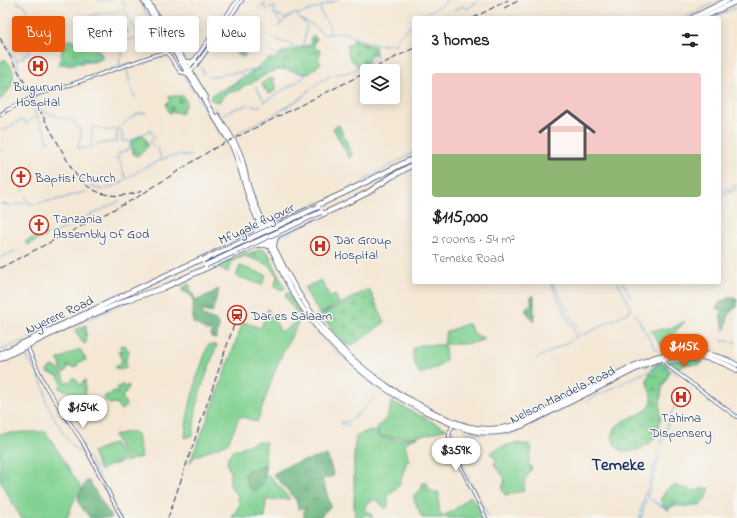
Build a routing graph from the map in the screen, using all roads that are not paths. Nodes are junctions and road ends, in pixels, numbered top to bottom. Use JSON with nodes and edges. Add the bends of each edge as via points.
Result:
{"nodes":[{"id":1,"x":143,"y":0,"type":"edge"},
{"id":2,"x":147,"y":0,"type":"edge"},
{"id":3,"x":238,"y":0,"type":"edge"},
{"id":4,"x":242,"y":0,"type":"edge"},
{"id":5,"x":728,"y":0,"type":"edge"},
{"id":6,"x":737,"y":1,"type":"edge"},
{"id":7,"x":696,"y":16,"type":"edge"},
{"id":8,"x":706,"y":16,"type":"edge"},
{"id":9,"x":184,"y":61,"type":"junction"},
{"id":10,"x":195,"y":61,"type":"junction"},
{"id":11,"x":188,"y":72,"type":"junction"},
{"id":12,"x":0,"y":115,"type":"edge"},
{"id":13,"x":412,"y":159,"type":"edge"},
{"id":14,"x":412,"y":165,"type":"edge"},
{"id":15,"x":388,"y":171,"type":"junction"},
{"id":16,"x":394,"y":175,"type":"junction"},
{"id":17,"x":260,"y":221,"type":"junction"},
{"id":18,"x":280,"y":222,"type":"junction"},
{"id":19,"x":264,"y":229,"type":"junction"},
{"id":20,"x":253,"y":234,"type":"junction"},
{"id":21,"x":279,"y":234,"type":"junction"},
{"id":22,"x":269,"y":239,"type":"junction"},
{"id":23,"x":254,"y":246,"type":"junction"},
{"id":24,"x":272,"y":247,"type":"junction"},
{"id":25,"x":128,"y":293,"type":"junction"},
{"id":26,"x":127,"y":300,"type":"junction"},
{"id":27,"x":29,"y":340,"type":"junction"},
{"id":28,"x":27,"y":345,"type":"junction"},
{"id":29,"x":0,"y":354,"type":"edge"},
{"id":30,"x":662,"y":357,"type":"junction"},
{"id":31,"x":0,"y":358,"type":"edge"},
{"id":32,"x":737,"y":365,"type":"edge"},
{"id":33,"x":737,"y":370,"type":"edge"},
{"id":34,"x":737,"y":417,"type":"edge"},
{"id":35,"x":454,"y":423,"type":"junction"},
{"id":36,"x":122,"y":518,"type":"edge"},
{"id":37,"x":486,"y":518,"type":"edge"}],
"edges":[{"from":1,"to":11,"type":"main road","name":"Nelson Mandela Road"},
{"from":2,"to":9,"type":"main road","name":"Nelson Mandela Road"},
{"from":3,"to":10,"type":"main road"},
{"from":4,"to":11,"type":"main road"},
{"from":5,"to":7,"type":"highway"},
{"from":6,"to":8,"type":"highway"},
{"from":9,"to":10,"type":"main road"},
{"from":9,"to":11,"type":"main road","name":"Nelson Mandela Road"},
{"from":10,"to":11,"type":"main road"},
{"from":11,"to":12,"type":"street","via":[[178,70],[166,53],[154,54],[42,93]]},
{"from":11,"to":17,"type":"main road","name":"Nelson Mandela Road","via":[[238,150]]},
{"from":13,"to":15,"type":"highway"},
{"from":14,"to":16,"type":"highway"},
{"from":15,"to":18,"type":"highway"},
{"from":15,"to":25,"type":"highway","name":"Mfugale flyover","bridge":true,"via":[[318,207]]},
{"from":16,"to":21,"type":"highway","via":[[367,193]]},
{"from":16,"to":26,"type":"highway","name":"Mfugale flyover","bridge":true,"via":[[366,191]]},
{"from":17,"to":18,"type":"highway","via":[[269,225]]},
{"from":17,"to":19,"type":"main road","name":"Nelson Mandela Road"},
{"from":17,"to":20,"type":"highway","via":[[258,230]]},
{"from":18,"to":19,"type":"highway"},
{"from":19,"to":20,"type":"highway"},
{"from":19,"to":22,"type":"main road","name":"Nelson Mandela Road"},
{"from":20,"to":25,"type":"highway"},
{"from":21,"to":22,"type":"highway"},
{"from":21,"to":24,"type":"highway"},
{"from":22,"to":23,"type":"highway"},
{"from":22,"to":24,"type":"main road","name":"Nelson Mandela Road"},
{"from":23,"to":24,"type":"highway","via":[[263,244]]},
{"from":23,"to":26,"type":"highway","via":[[163,288]]},
{"from":24,"to":35,"type":"main road","name":"Nelson Mandela Road","via":[[305,305],[346,354],[386,386]]},
{"from":25,"to":27,"type":"highway","name":"Nyerere Road"},
{"from":26,"to":28,"type":"highway","name":"Nyerere Road"},
{"from":27,"to":28,"type":"street"},
{"from":27,"to":29,"type":"highway","name":"Nyerere Road"},
{"from":28,"to":31,"type":"highway","name":"Nyerere Road"},
{"from":28,"to":36,"type":"street","via":[[46,388],[79,436]]},
{"from":30,"to":32,"type":"main road","name":"Nelson Mandela Road","via":[[680,352],[703,353]]},
{"from":30,"to":33,"type":"main road","name":"Nelson Mandela Road","via":[[702,357]]},
{"from":30,"to":34,"type":"street","via":[[668,366]]},
{"from":30,"to":35,"type":"main road","name":"Nelson Mandela Road","via":[[633,366],[510,426],[485,429]]},
{"from":35,"to":37,"type":"street","via":[[449,434],[450,445]]}]}
